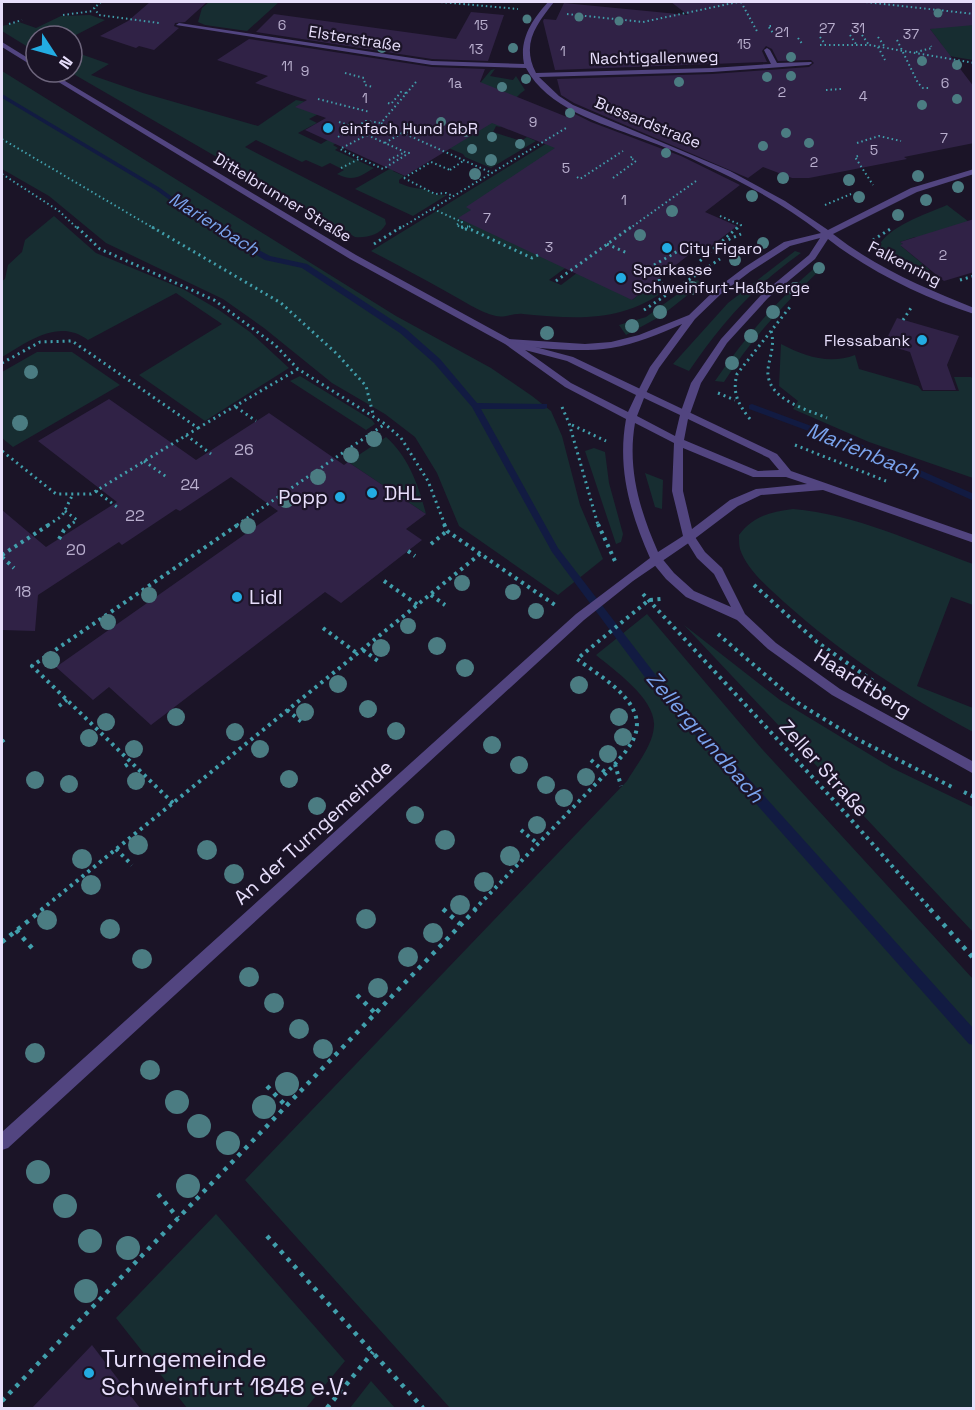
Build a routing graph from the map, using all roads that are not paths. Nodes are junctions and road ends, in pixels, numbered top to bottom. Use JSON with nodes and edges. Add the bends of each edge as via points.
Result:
{"nodes":[{"id":1,"x":551,"y":2,"type":"edge"},
{"id":2,"x":178,"y":25,"type":"dead end"},
{"id":3,"x":2,"y":44,"type":"edge"},
{"id":4,"x":766,"y":48,"type":"road end"},
{"id":5,"x":24,"y":58,"type":"edge"},
{"id":6,"x":809,"y":63,"type":"dead end"},
{"id":7,"x":775,"y":65,"type":"junction"},
{"id":8,"x":528,"y":66,"type":"junction"},
{"id":9,"x":533,"y":75,"type":"junction"},
{"id":10,"x":65,"y":84,"type":"edge"},
{"id":11,"x":974,"y":171,"type":"edge"},
{"id":12,"x":827,"y":234,"type":"junction"},
{"id":13,"x":974,"y":311,"type":"edge"},
{"id":14,"x":692,"y":317,"type":"junction"},
{"id":15,"x":508,"y":342,"type":"junction"},
{"id":16,"x":642,"y":393,"type":"junction"},
{"id":17,"x":685,"y":414,"type":"junction"},
{"id":18,"x":631,"y":418,"type":"junction"},
{"id":19,"x":677,"y":441,"type":"junction"},
{"id":20,"x":787,"y":473,"type":"junction"},
{"id":21,"x":824,"y":486,"type":"junction"},
{"id":22,"x":689,"y":537,"type":"junction"},
{"id":23,"x":974,"y":539,"type":"edge"},
{"id":24,"x":656,"y":559,"type":"junction"},
{"id":25,"x":741,"y":617,"type":"junction"},
{"id":26,"x":974,"y":769,"type":"edge"},
{"id":27,"x":2,"y":1142,"type":"edge"}],
"edges":[{"from":1,"to":8,"type":"street","name":"Bussardstraße","via":[[530,30],[526,44]]},
{"from":2,"to":8,"type":"street","name":"Elsterstraße","via":[[432,63]]},
{"from":3,"to":5,"type":"street"},
{"from":4,"to":7,"type":"street"},
{"from":6,"to":7,"type":"street","name":"Nachtigallenweg"},
{"from":7,"to":9,"type":"street","name":"Nachtigallenweg"},
{"from":8,"to":9,"type":"street","name":"Bussardstraße"},
{"from":9,"to":12,"type":"street","name":"Bussardstraße","via":[[573,107],[752,185]]},
{"from":10,"to":15,"type":"street","name":"Dittelbrunner Straße","via":[[353,257]]},
{"from":11,"to":12,"type":"street","via":[[904,194]]},
{"from":12,"to":13,"type":"street","name":"Falkenring","via":[[896,277]]},
{"from":12,"to":14,"type":"street","via":[[787,244],[736,277]]},
{"from":12,"to":17,"type":"street","via":[[812,257],[765,296],[724,341],[696,384]]},
{"from":14,"to":15,"type":"street","via":[[609,345]]},
{"from":14,"to":16,"type":"street"},
{"from":15,"to":16,"type":"street","name":"Dittelbrunner Straße","via":[[570,359]]},
{"from":15,"to":18,"type":"street","name":"Dittelbrunner Straße","via":[[551,375]]},
{"from":16,"to":17,"type":"street","name":"Dittelbrunner Straße"},
{"from":16,"to":18,"type":"street"},
{"from":17,"to":19,"type":"street"},
{"from":17,"to":20,"type":"street","name":"Dittelbrunner Straße","via":[[773,456]]},
{"from":18,"to":19,"type":"street","name":"Dittelbrunner Straße"},
{"from":18,"to":24,"type":"street","via":[[628,470],[634,504]]},
{"from":19,"to":20,"type":"street","name":"Dittelbrunner Straße","via":[[757,475]]},
{"from":19,"to":22,"type":"street","via":[[679,513]]},
{"from":20,"to":21,"type":"street","name":"Dittelbrunner Straße"},
{"from":21,"to":22,"type":"street","name":"An der Turngemeinde","via":[[745,497]]},
{"from":21,"to":23,"type":"street","name":"Dittelbrunner Straße"},
{"from":22,"to":24,"type":"street","name":"An der Turngemeinde"},
{"from":22,"to":25,"type":"street","name":"Haardtberg","via":[[718,571]]},
{"from":24,"to":25,"type":"street","name":"Haardtberg","via":[[690,594]]},
{"from":24,"to":27,"type":"street","name":"An der Turngemeinde","via":[[580,617]]},
{"from":25,"to":26,"type":"street","name":"Haardtberg","via":[[772,646],[836,692]]}]}
